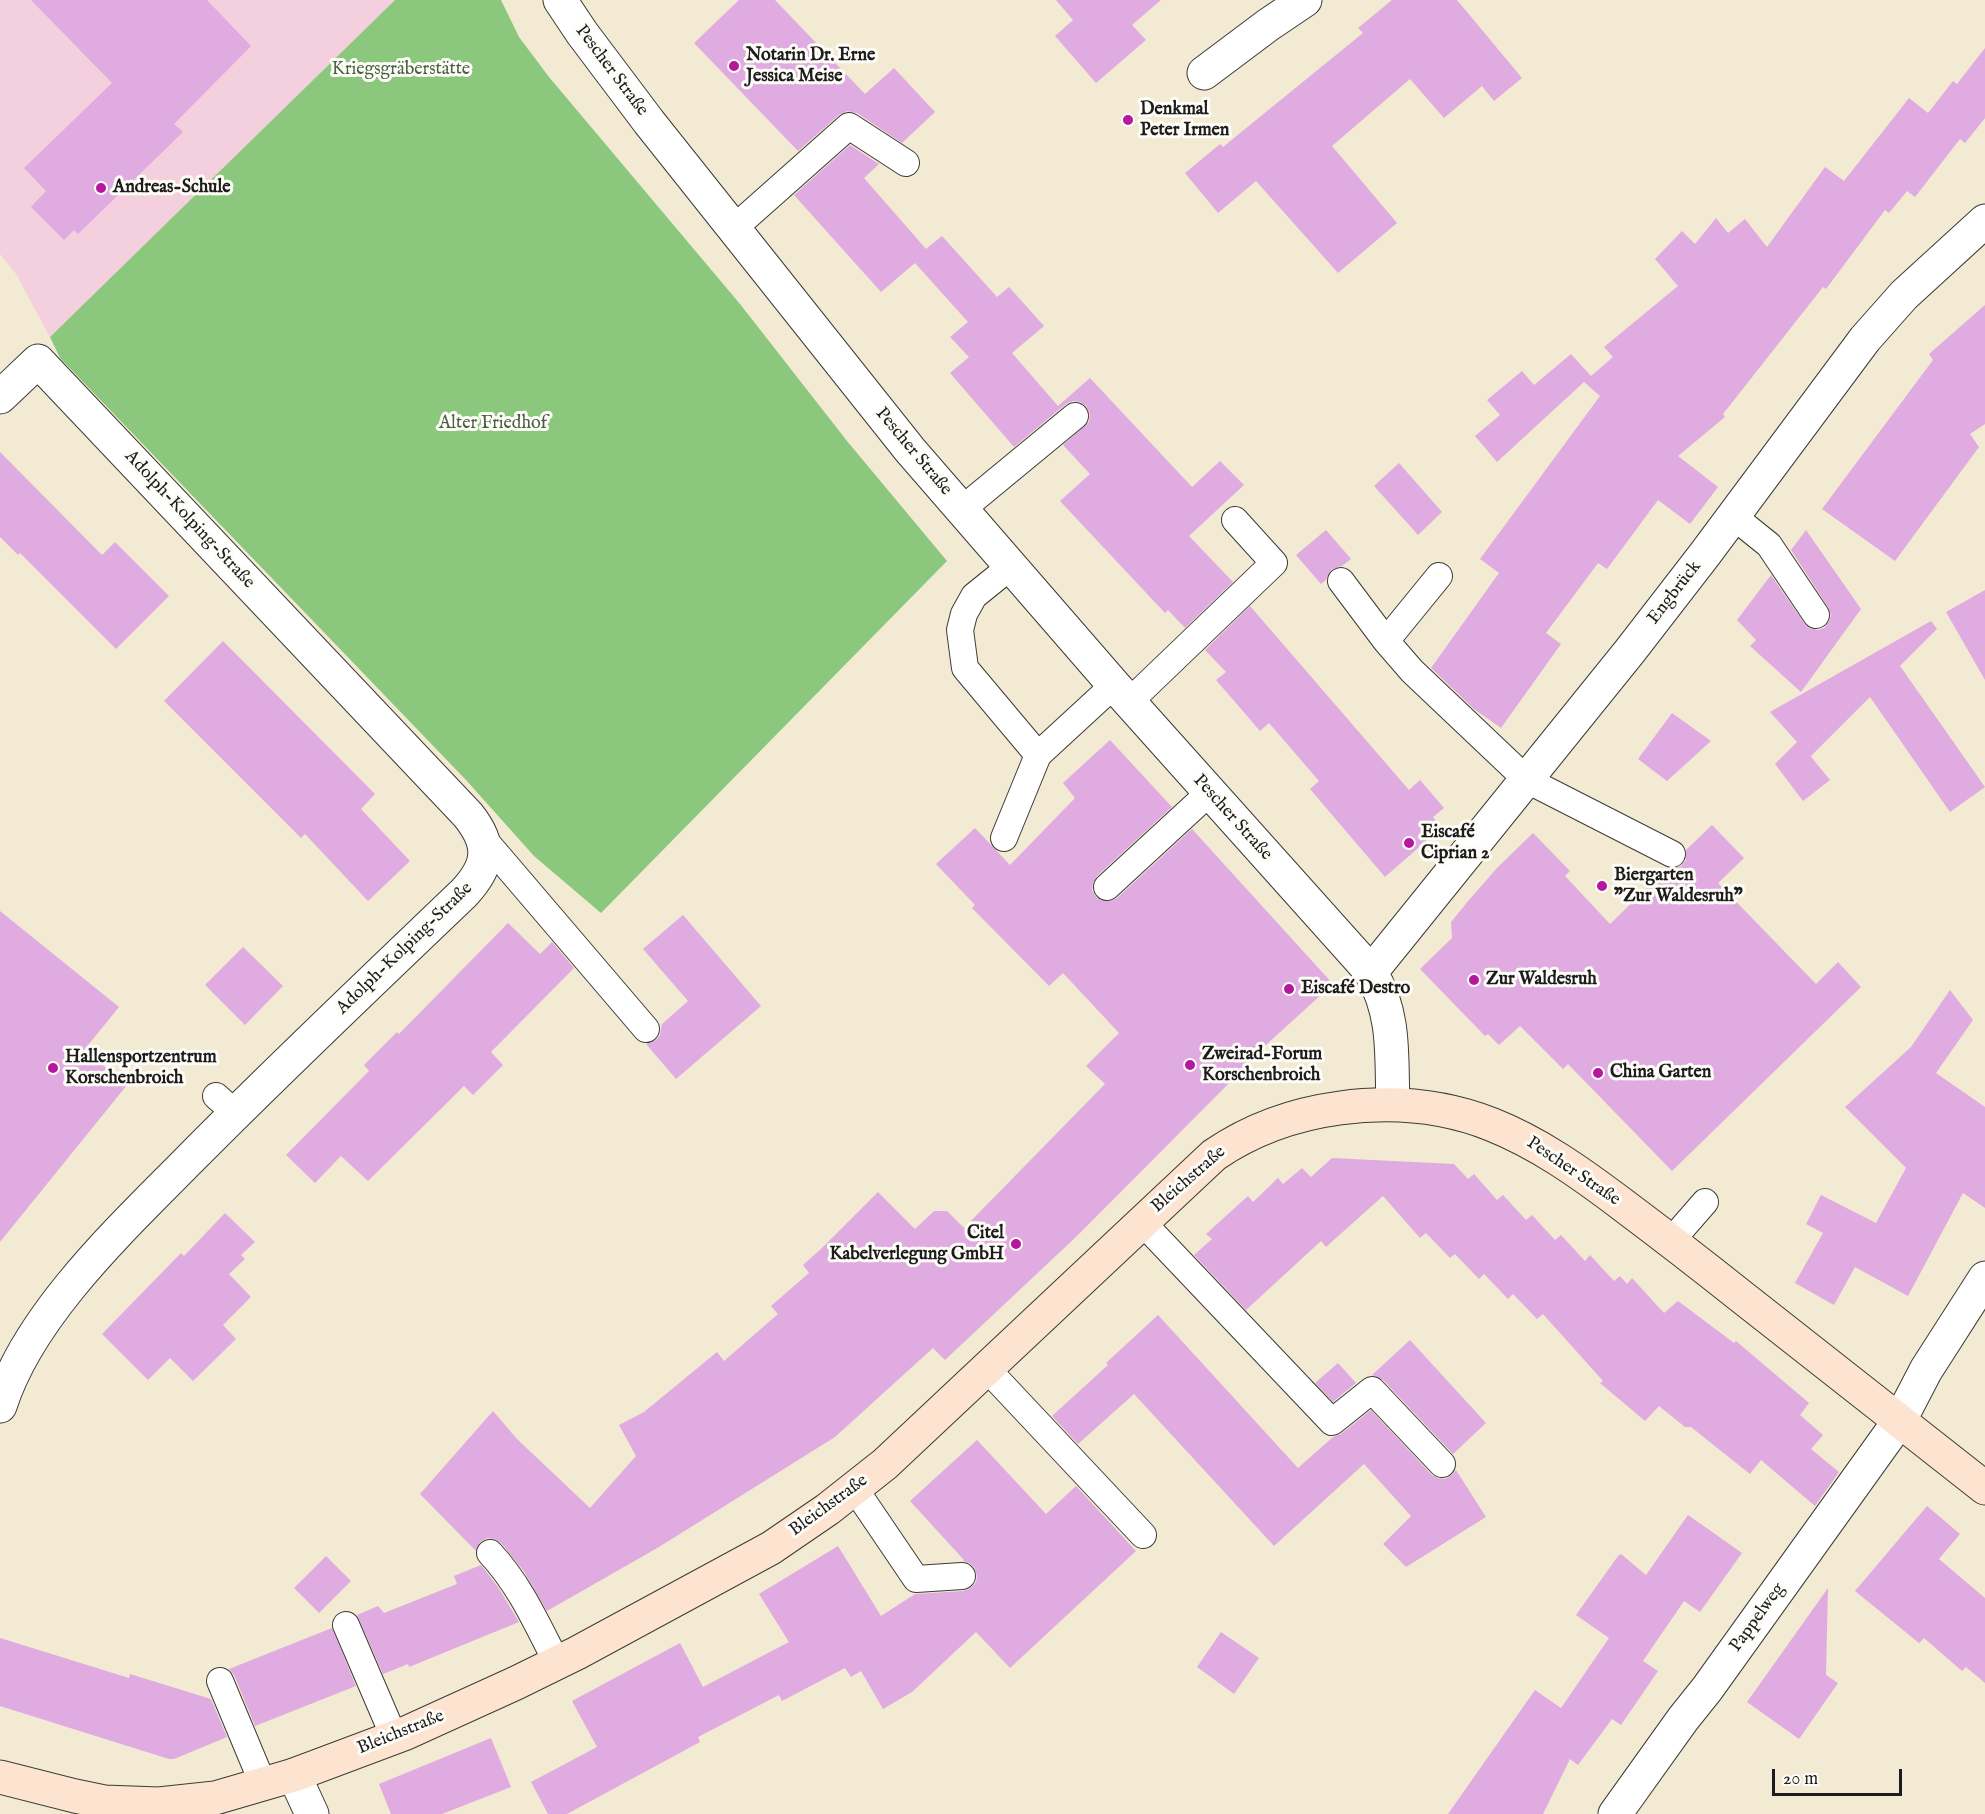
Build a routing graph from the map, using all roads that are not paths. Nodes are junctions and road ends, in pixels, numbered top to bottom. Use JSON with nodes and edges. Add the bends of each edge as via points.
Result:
{"nodes":[{"id":1,"x":561,"y":0,"type":"edge"},
{"id":2,"x":1305,"y":0,"type":"edge"},
{"id":3,"x":1204,"y":73,"type":"dead end"},
{"id":4,"x":906,"y":163,"type":"dead end"},
{"id":5,"x":1985,"y":221,"type":"edge"},
{"id":6,"x":733,"y":229,"type":"junction"},
{"id":7,"x":0,"y":398,"type":"edge"},
{"id":8,"x":1075,"y":416,"type":"dead end"},
{"id":9,"x":962,"y":510,"type":"junction"},
{"id":10,"x":1733,"y":516,"type":"junction"},
{"id":11,"x":1235,"y":520,"type":"dead end"},
{"id":12,"x":1010,"y":567,"type":"junction"},
{"id":13,"x":1439,"y":576,"type":"dead end"},
{"id":14,"x":1341,"y":581,"type":"dead end"},
{"id":15,"x":1816,"y":615,"type":"dead end"},
{"id":16,"x":1386,"y":641,"type":"junction"},
{"id":17,"x":1121,"y":694,"type":"junction"},
{"id":18,"x":1038,"y":755,"type":"junction"},
{"id":19,"x":1527,"y":780,"type":"junction"},
{"id":20,"x":1209,"y":793,"type":"junction"},
{"id":21,"x":483,"y":837,"type":"junction"},
{"id":22,"x":1004,"y":838,"type":"dead end"},
{"id":23,"x":1672,"y":854,"type":"dead end"},
{"id":24,"x":1107,"y":887,"type":"dead end"},
{"id":25,"x":1371,"y":972,"type":"junction"},
{"id":26,"x":646,"y":1029,"type":"dead end"},
{"id":27,"x":1393,"y":1104,"type":"junction"},
{"id":28,"x":1705,"y":1202,"type":"dead end"},
{"id":29,"x":1142,"y":1222,"type":"junction"},
{"id":30,"x":1671,"y":1241,"type":"junction"},
{"id":31,"x":1985,"y":1278,"type":"edge"},
{"id":32,"x":987,"y":1369,"type":"junction"},
{"id":33,"x":0,"y":1406,"type":"edge"},
{"id":34,"x":1900,"y":1420,"type":"junction"},
{"id":35,"x":1442,"y":1464,"type":"dead end"},
{"id":36,"x":1985,"y":1488,"type":"edge"},
{"id":37,"x":855,"y":1489,"type":"junction"},
{"id":38,"x":1143,"y":1535,"type":"dead end"},
{"id":39,"x":490,"y":1554,"type":"dead end"},
{"id":40,"x":962,"y":1576,"type":"dead end"},
{"id":41,"x":346,"y":1625,"type":"dead end"},
{"id":42,"x":557,"y":1663,"type":"junction"},
{"id":43,"x":220,"y":1681,"type":"dead end"},
{"id":44,"x":394,"y":1737,"type":"junction"},
{"id":45,"x":294,"y":1775,"type":"junction"},
{"id":46,"x":0,"y":1777,"type":"edge"},
{"id":47,"x":263,"y":1784,"type":"junction"},
{"id":48,"x":312,"y":1814,"type":"edge"},
{"id":49,"x":1615,"y":1814,"type":"edge"}],
"edges":[{"from":1,"to":6,"type":"street","name":"Pescher Straße","via":[[594,49]]},
{"from":2,"to":3,"type":"street"},
{"from":4,"to":6,"type":"lane","via":[[849,126]]},
{"from":5,"to":10,"type":"street","name":"Engbrück","via":[[1904,295],[1865,339]]},
{"from":6,"to":9,"type":"street","name":"Pescher Straße"},
{"from":7,"to":21,"type":"street","name":"Adolph-Kolping-Straße","via":[[38,361],[468,814]]},
{"from":8,"to":9,"type":"lane"},
{"from":9,"to":12,"type":"street","name":"Pescher Straße"},
{"from":10,"to":15,"type":"lane","via":[[1769,545]]},
{"from":10,"to":19,"type":"street","name":"Engbrück"},
{"from":11,"to":17,"type":"lane","via":[[1274,563]]},
{"from":12,"to":17,"type":"street","name":"Pescher Straße"},
{"from":12,"to":18,"type":"lane","via":[[974,596],[964,614],[960,630],[965,668]]},
{"from":13,"to":16,"type":"lane"},
{"from":14,"to":16,"type":"lane"},
{"from":16,"to":19,"type":"lane","via":[[1412,671]]},
{"from":17,"to":18,"type":"lane"},
{"from":17,"to":20,"type":"street","name":"Pescher Straße"},
{"from":18,"to":22,"type":"lane"},
{"from":19,"to":23,"type":"lane"},
{"from":19,"to":25,"type":"street","name":"Engbrück"},
{"from":20,"to":24,"type":"lane"},
{"from":20,"to":25,"type":"street","name":"Pescher Straße"},
{"from":21,"to":26,"type":"lane"},
{"from":21,"to":33,"type":"street","name":"Adolph-Kolping-Straße","via":[[483,866],[470,886],[226,1105],[92,1261],[23,1353]]},
{"from":25,"to":27,"type":"street","name":"Pescher Straße","via":[[1389,1016]]},
{"from":27,"to":29,"type":"main road","name":"Bleichstraße","via":[[1345,1107],[1291,1118],[1242,1138],[1207,1161]]},
{"from":27,"to":30,"type":"main road","name":"Pescher Straße","via":[[1457,1112],[1521,1137],[1560,1158]]},
{"from":28,"to":30,"type":"lane"},
{"from":29,"to":32,"type":"main road","name":"Bleichstraße"},
{"from":29,"to":35,"type":"lane","via":[[1332,1422],[1372,1390]]},
{"from":30,"to":34,"type":"main road","name":"Pescher Straße"},
{"from":31,"to":34,"type":"street","name":"Pappelweg","via":[[1926,1370]]},
{"from":32,"to":37,"type":"main road","name":"Bleichstraße"},
{"from":32,"to":38,"type":"lane"},
{"from":34,"to":36,"type":"main road","name":"Pescher Straße"},
{"from":34,"to":49,"type":"street","name":"Pappelweg"},
{"from":37,"to":40,"type":"lane","via":[[916,1579]]},
{"from":37,"to":42,"type":"main road","name":"Bleichstraße","via":[[771,1548]]},
{"from":39,"to":42,"type":"lane","via":[[522,1593]]},
{"from":41,"to":44,"type":"lane"},
{"from":42,"to":44,"type":"main road","name":"Bleichstraße"},
{"from":43,"to":47,"type":"lane"},
{"from":44,"to":45,"type":"main road","name":"Bleichstraße"},
{"from":45,"to":47,"type":"main road","name":"Bleichstraße"},
{"from":45,"to":48,"type":"street"},
{"from":46,"to":47,"type":"main road","name":"Bleichstraße","via":[[104,1802],[159,1804],[215,1798]]}]}
